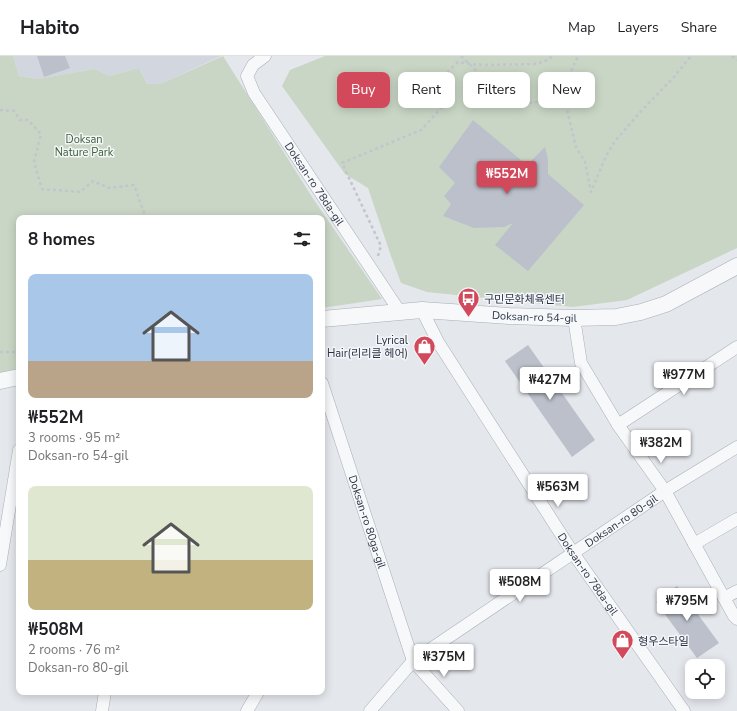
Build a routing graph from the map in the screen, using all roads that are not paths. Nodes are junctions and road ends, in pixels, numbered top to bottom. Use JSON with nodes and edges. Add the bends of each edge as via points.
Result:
{"nodes":[{"id":1,"x":265,"y":56,"type":"edge"},
{"id":2,"x":737,"y":266,"type":"edge"},
{"id":3,"x":422,"y":310,"type":"junction"},
{"id":4,"x":400,"y":312,"type":"junction"},
{"id":5,"x":574,"y":318,"type":"junction"},
{"id":6,"x":325,"y":319,"type":"edge"},
{"id":7,"x":737,"y":347,"type":"edge"},
{"id":8,"x":16,"y":378,"type":"edge"},
{"id":9,"x":0,"y":381,"type":"edge"},
{"id":10,"x":325,"y":392,"type":"edge"},
{"id":11,"x":618,"y":425,"type":"junction"},
{"id":12,"x":737,"y":447,"type":"edge"},
{"id":13,"x":16,"y":468,"type":"edge"},
{"id":14,"x":665,"y":491,"type":"junction"},
{"id":15,"x":737,"y":519,"type":"edge"},
{"id":16,"x":694,"y":544,"type":"junction"},
{"id":17,"x":573,"y":553,"type":"junction"},
{"id":18,"x":0,"y":565,"type":"edge"},
{"id":19,"x":737,"y":591,"type":"edge"},
{"id":20,"x":724,"y":598,"type":"junction"},
{"id":21,"x":737,"y":619,"type":"edge"},
{"id":22,"x":413,"y":661,"type":"junction"},
{"id":23,"x":105,"y":695,"type":"edge"},
{"id":24,"x":256,"y":695,"type":"edge"},
{"id":25,"x":102,"y":711,"type":"edge"},
{"id":26,"x":247,"y":711,"type":"edge"},
{"id":27,"x":370,"y":711,"type":"edge"},
{"id":28,"x":458,"y":711,"type":"edge"},
{"id":29,"x":684,"y":711,"type":"edge"}],
"edges":[{"from":1,"to":4,"type":"street","name":"Doksan-ro 78da-gil","via":[[253,65],[247,76],[254,92]]},
{"from":2,"to":5,"type":"street","name":"Doksan-ro 54-gil","via":[[666,304],[641,312],[616,317]]},
{"from":3,"to":4,"type":"street","name":"Doksan-ro 54-gil"},
{"from":3,"to":5,"type":"street","name":"Doksan-ro 54-gil"},
{"from":3,"to":17,"type":"street","name":"Doksan-ro 78da-gil","via":[[438,342]]},
{"from":4,"to":6,"type":"street","name":"Doksan-ro 54-gil"},
{"from":5,"to":11,"type":"street","via":[[582,363]]},
{"from":7,"to":11,"type":"street"},
{"from":8,"to":9,"type":"street"},
{"from":10,"to":22,"type":"street","name":"Doksan-ro 80ga-gil"},
{"from":11,"to":14,"type":"street"},
{"from":12,"to":14,"type":"street","name":"Doksan-ro 80-gil"},
{"from":13,"to":18,"type":"street"},
{"from":14,"to":16,"type":"street"},
{"from":14,"to":17,"type":"street","name":"Doksan-ro 80-gil"},
{"from":15,"to":16,"type":"street"},
{"from":16,"to":20,"type":"street"},
{"from":17,"to":22,"type":"street","name":"Doksan-ro 80-gil"},
{"from":17,"to":29,"type":"street","name":"Doksan-ro 78da-gil"},
{"from":19,"to":20,"type":"street"},
{"from":20,"to":21,"type":"street"},
{"from":22,"to":27,"type":"street","name":"Doksan-ro 80-gil"},
{"from":22,"to":28,"type":"street"},
{"from":23,"to":25,"type":"street"},
{"from":24,"to":26,"type":"street"}]}
